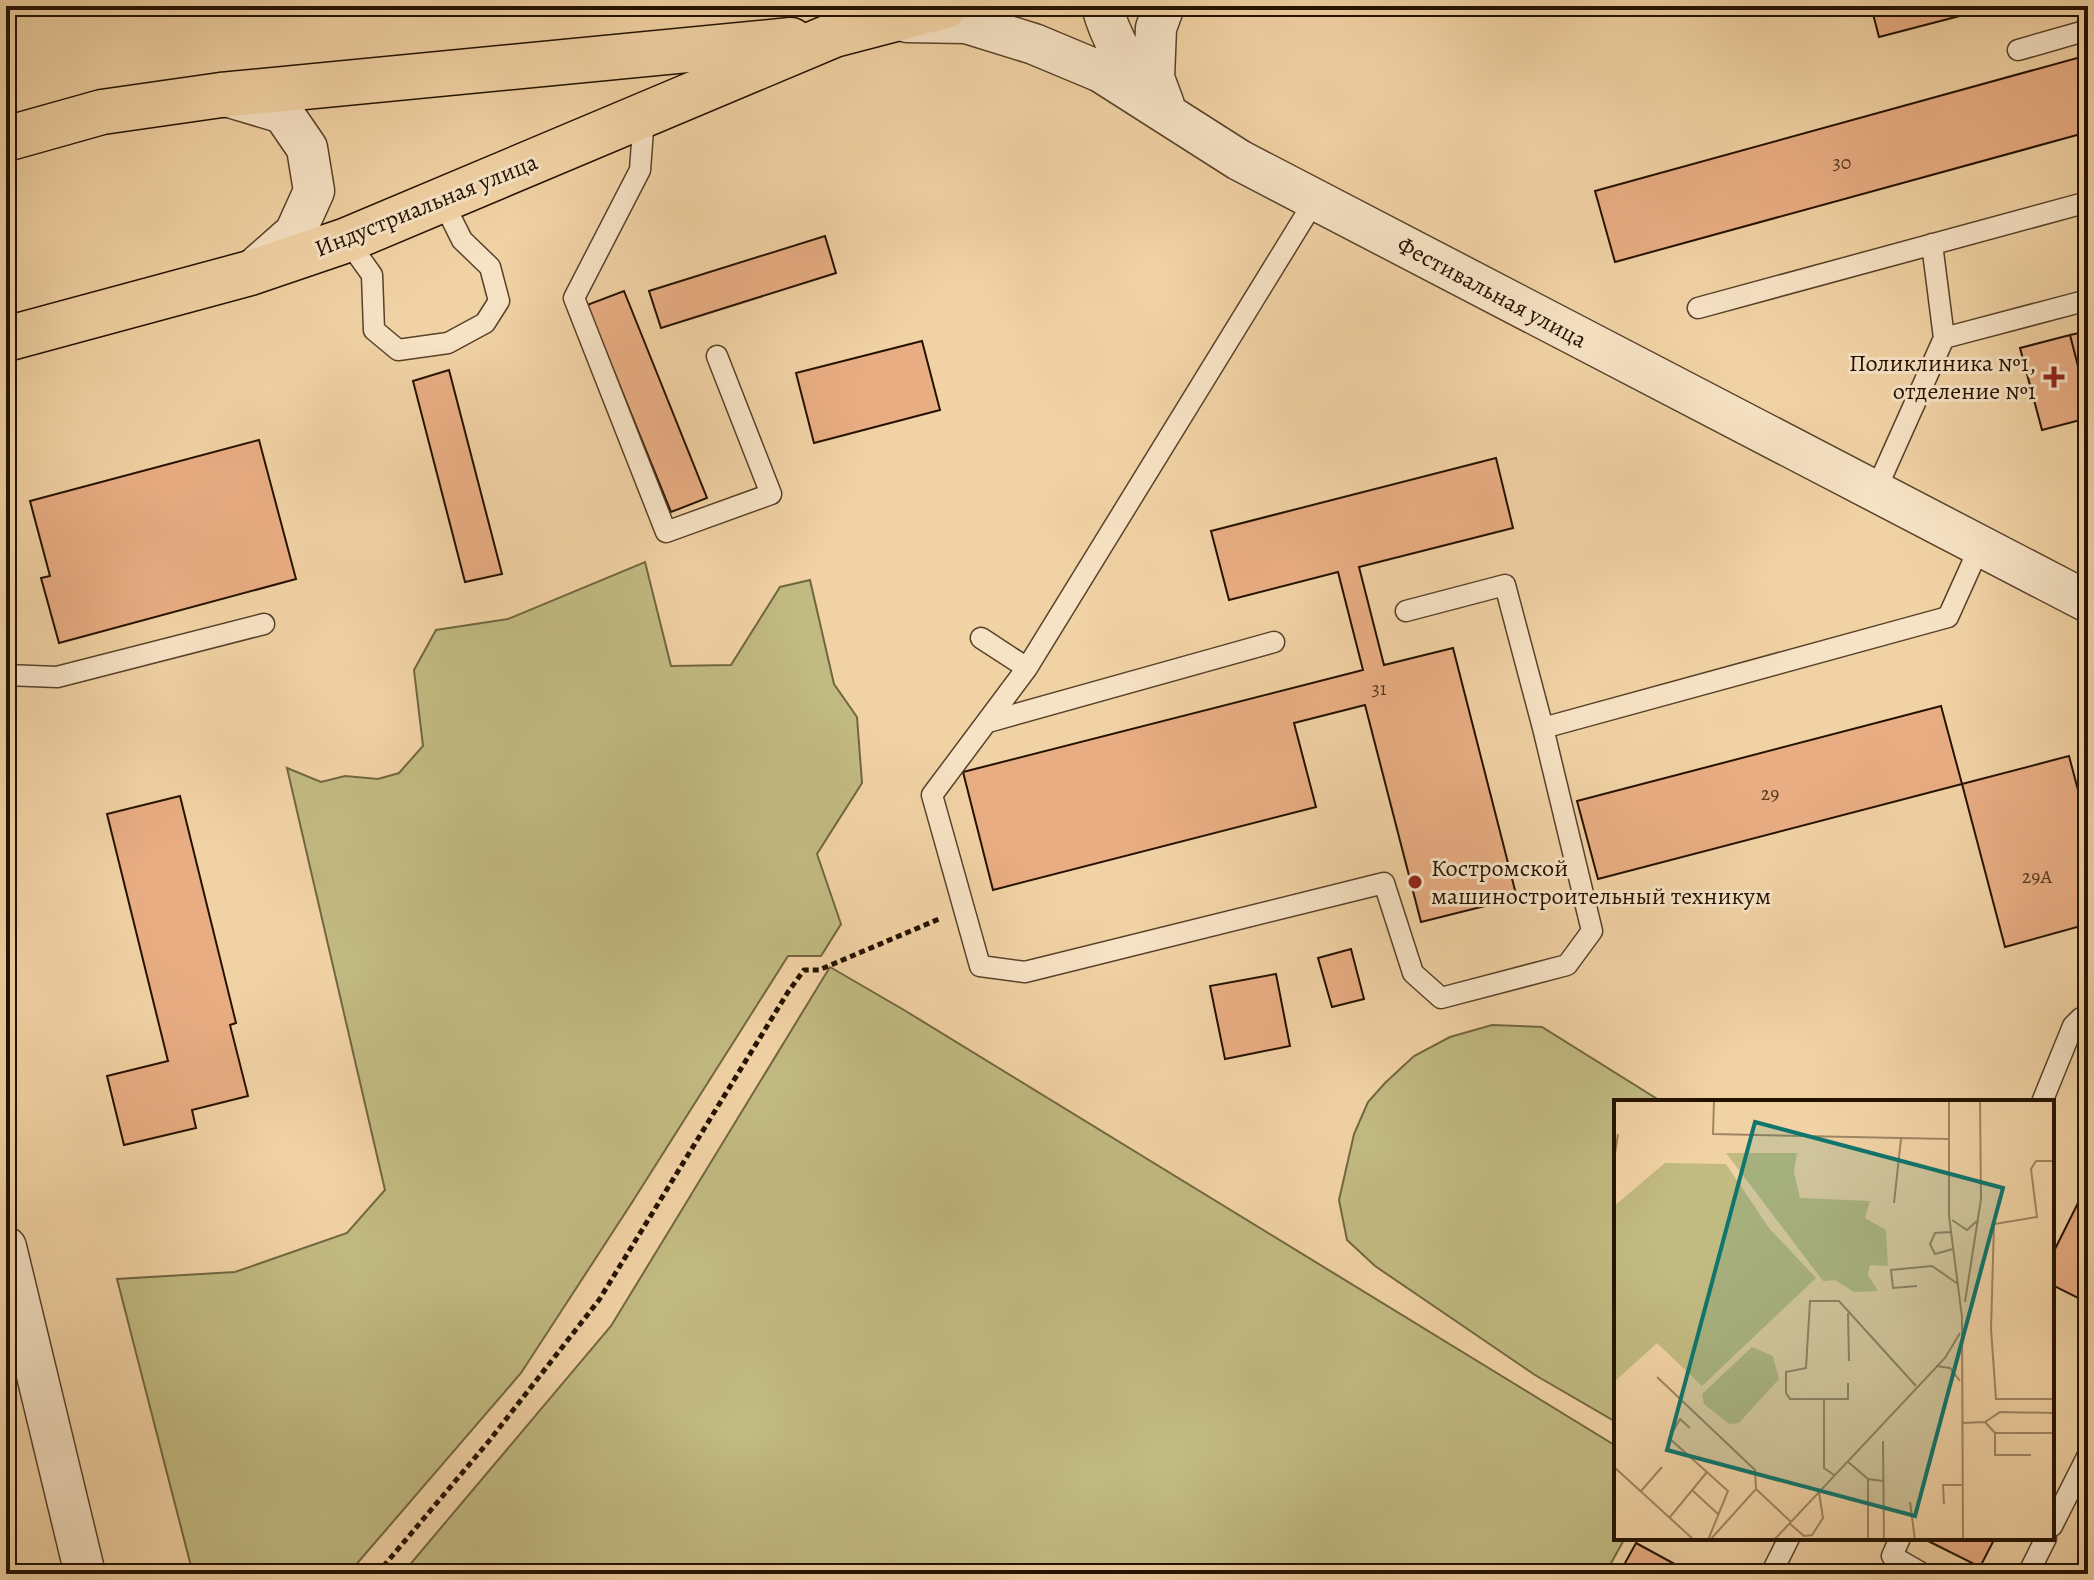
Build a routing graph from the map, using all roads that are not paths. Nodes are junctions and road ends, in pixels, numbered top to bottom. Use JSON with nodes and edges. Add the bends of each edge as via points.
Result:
{"nodes":[{"id":1,"x":945,"y":6,"type":"edge"},
{"id":2,"x":1102,"y":6,"type":"edge"},
{"id":3,"x":1164,"y":6,"type":"edge"},
{"id":4,"x":887,"y":21,"type":"junction"},
{"id":5,"x":2088,"y":30,"type":"edge"},
{"id":6,"x":834,"y":35,"type":"junction"},
{"id":7,"x":2018,"y":50,"type":"dead end"},
{"id":8,"x":221,"y":95,"type":"junction"},
{"id":9,"x":644,"y":116,"type":"junction"},
{"id":10,"x":1168,"y":116,"type":"junction"},
{"id":11,"x":6,"y":139,"type":"edge"},
{"id":12,"x":442,"y":200,"type":"junction"},
{"id":13,"x":1315,"y":200,"type":"junction"},
{"id":14,"x":2088,"y":202,"type":"edge"},
{"id":15,"x":347,"y":240,"type":"junction"},
{"id":16,"x":1932,"y":244,"type":"junction"},
{"id":17,"x":250,"y":273,"type":"junction"},
{"id":18,"x":2088,"y":300,"type":"edge"},
{"id":19,"x":1698,"y":308,"type":"dead end"},
{"id":20,"x":1944,"y":338,"type":"junction"},
{"id":21,"x":6,"y":339,"type":"edge"},
{"id":22,"x":717,"y":356,"type":"dead end"},
{"id":23,"x":1875,"y":492,"type":"junction"},
{"id":24,"x":1980,"y":546,"type":"junction"},
{"id":25,"x":2088,"y":602,"type":"edge"},
{"id":26,"x":1406,"y":611,"type":"dead end"},
{"id":27,"x":264,"y":624,"type":"dead end"},
{"id":28,"x":981,"y":638,"type":"dead end"},
{"id":29,"x":1274,"y":642,"type":"dead end"},
{"id":30,"x":1027,"y":668,"type":"junction"},
{"id":31,"x":6,"y":675,"type":"edge"},
{"id":32,"x":988,"y":722,"type":"junction"},
{"id":33,"x":1543,"y":728,"type":"junction"},
{"id":34,"x":2088,"y":1016,"type":"edge"},
{"id":35,"x":2043,"y":1100,"type":"edge"},
{"id":36,"x":6,"y":1247,"type":"edge"},
{"id":37,"x":2088,"y":1455,"type":"edge"},
{"id":38,"x":2054,"y":1522,"type":"edge"},
{"id":39,"x":1788,"y":1540,"type":"edge"},
{"id":40,"x":1899,"y":1540,"type":"edge"},
{"id":41,"x":2045,"y":1540,"type":"edge"},
{"id":42,"x":85,"y":1574,"type":"edge"},
{"id":43,"x":1771,"y":1574,"type":"edge"},
{"id":44,"x":1923,"y":1574,"type":"edge"},
{"id":45,"x":2028,"y":1574,"type":"edge"}],
"edges":[{"from":1,"to":4,"type":"highway","name":"Индустриальная улица"},
{"from":2,"to":10,"type":"street","via":[[1139,84]]},
{"from":3,"to":10,"type":"street","via":[[1156,28],[1154,78]]},
{"from":4,"to":6,"type":"highway","name":"Индустриальная улица"},
{"from":4,"to":10,"type":"street","name":"Фестивальная улица","via":[[966,23],[1034,44],[1101,72]]},
{"from":5,"to":7,"type":"lane"},
{"from":6,"to":8,"type":"highway","name":"Индустриальная улица"},
{"from":6,"to":9,"type":"highway","name":"Индустриальная улица"},
{"from":8,"to":11,"type":"highway","name":"Индустриальная улица","via":[[102,112]]},
{"from":8,"to":17,"type":"street","via":[[283,113],[307,148],[314,191],[295,233]]},
{"from":9,"to":12,"type":"highway","name":"Индустриальная улица"},
{"from":9,"to":22,"type":"lane","via":[[640,170],[574,298],[666,532],[771,494]]},
{"from":10,"to":13,"type":"street","name":"Фестивальная улица"},
{"from":12,"to":15,"type":"highway","name":"Индустриальная улица"},
{"from":12,"to":15,"type":"lane","via":[[462,240],[490,267],[499,301],[485,323],[448,343],[398,350],[374,330],[372,275]]},
{"from":13,"to":23,"type":"street","name":"Фестивальная улица"},
{"from":13,"to":30,"type":"lane"},
{"from":14,"to":16,"type":"lane"},
{"from":15,"to":17,"type":"highway","name":"Индустриальная улица"},
{"from":16,"to":19,"type":"lane"},
{"from":16,"to":20,"type":"lane"},
{"from":17,"to":21,"type":"highway","name":"Индустриальная улица"},
{"from":18,"to":20,"type":"lane"},
{"from":20,"to":23,"type":"lane"},
{"from":23,"to":24,"type":"street","name":"Фестивальная улица"},
{"from":24,"to":25,"type":"street","name":"Фестивальная улица"},
{"from":24,"to":33,"type":"lane","via":[[1948,617]]},
{"from":26,"to":33,"type":"lane","via":[[1505,585]]},
{"from":27,"to":31,"type":"lane","via":[[57,677]]},
{"from":28,"to":30,"type":"lane"},
{"from":29,"to":32,"type":"lane"},
{"from":30,"to":32,"type":"lane"},
{"from":32,"to":33,"type":"lane","via":[[932,795],[980,966],[1025,972],[1384,883],[1413,973],[1441,998],[1567,965],[1592,931]]},
{"from":34,"to":35,"type":"lane","via":[[2073,1026]]},
{"from":36,"to":42,"type":"street"},
{"from":37,"to":38,"type":"lane"},
{"from":39,"to":43,"type":"lane"},
{"from":40,"to":44,"type":"lane","via":[[1892,1556]]},
{"from":41,"to":45,"type":"lane"}]}
